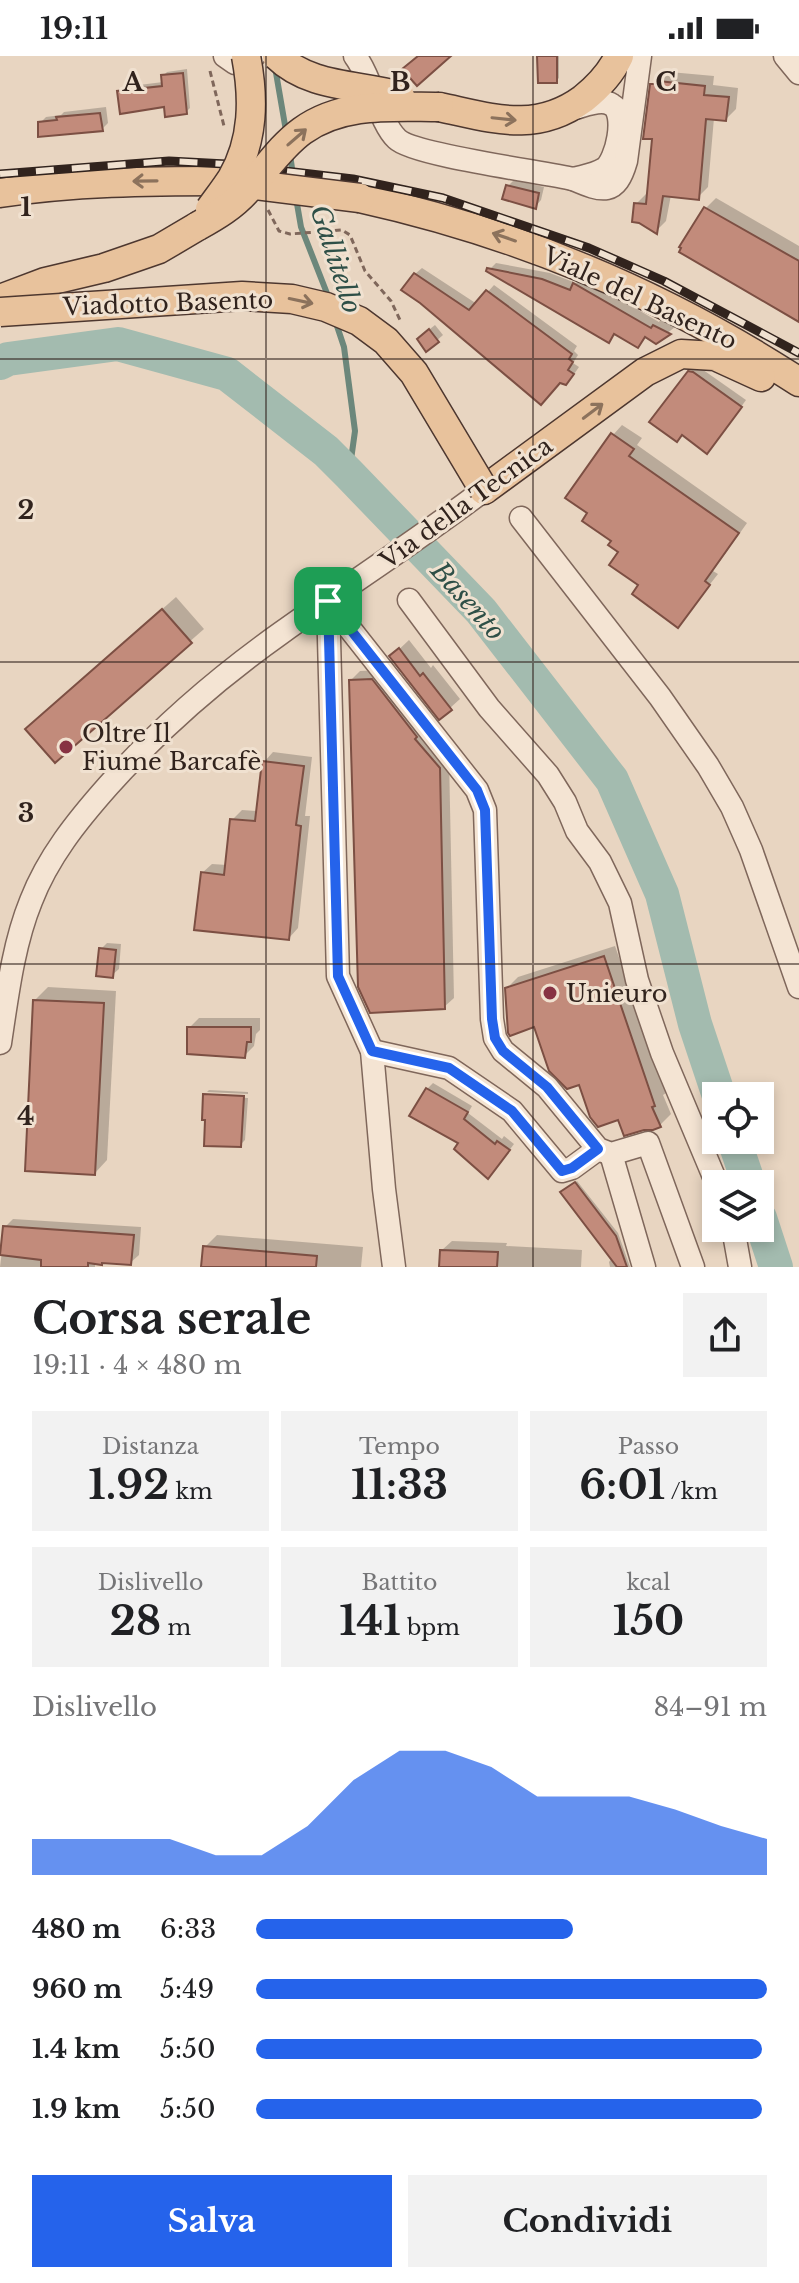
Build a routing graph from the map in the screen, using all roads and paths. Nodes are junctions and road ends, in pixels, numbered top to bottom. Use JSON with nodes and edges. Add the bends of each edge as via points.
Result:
{"nodes":[{"id":1,"x":277,"y":56,"type":"edge"},
{"id":2,"x":355,"y":56,"type":"edge"},
{"id":3,"x":619,"y":56,"type":"edge"},
{"id":4,"x":640,"y":56,"type":"edge"},
{"id":5,"x":785,"y":56,"type":"edge"},
{"id":6,"x":235,"y":60,"type":"edge"},
{"id":7,"x":799,"y":73,"type":"edge"},
{"id":8,"x":439,"y":107,"type":"junction"},
{"id":9,"x":569,"y":109,"type":"junction"},
{"id":10,"x":226,"y":135,"type":"dead end"},
{"id":11,"x":573,"y":179,"type":"junction"},
{"id":12,"x":0,"y":193,"type":"edge"},
{"id":13,"x":262,"y":198,"type":"dead end"},
{"id":14,"x":198,"y":226,"type":"junction"},
{"id":15,"x":0,"y":282,"type":"edge"},
{"id":16,"x":45,"y":282,"type":"junction"},
{"id":17,"x":0,"y":299,"type":"edge"},
{"id":18,"x":658,"y":303,"type":"junction"},
{"id":19,"x":0,"y":312,"type":"edge"},
{"id":20,"x":405,"y":329,"type":"dead end"},
{"id":21,"x":681,"y":354,"type":"junction"},
{"id":22,"x":799,"y":382,"type":"edge"},
{"id":23,"x":799,"y":391,"type":"edge"},
{"id":24,"x":484,"y":490,"type":"junction"},
{"id":25,"x":521,"y":518,"type":"dead end"},
{"id":26,"x":409,"y":600,"type":"dead end"},
{"id":27,"x":328,"y":601,"type":"junction"},
{"id":28,"x":6,"y":971,"type":"edge"},
{"id":29,"x":799,"y":987,"type":"edge"},
{"id":30,"x":0,"y":1043,"type":"edge"},
{"id":31,"x":372,"y":1051,"type":"junction"},
{"id":32,"x":604,"y":1152,"type":"junction"},
{"id":33,"x":711,"y":1170,"type":"edge"},
{"id":34,"x":736,"y":1242,"type":"edge"},
{"id":35,"x":394,"y":1267,"type":"edge"},
{"id":36,"x":644,"y":1267,"type":"edge"},
{"id":37,"x":693,"y":1267,"type":"edge"},
{"id":38,"x":740,"y":1267,"type":"edge"}],
"edges":[{"from":1,"to":8,"type":"main road","bridge":true,"via":[[323,81]]},
{"from":2,"to":11,"type":"street","via":[[399,142]]},
{"from":3,"to":9,"type":"main road","via":[[597,88]]},
{"from":4,"to":11,"type":"street","via":[[622,176],[607,189]]},
{"from":5,"to":7,"type":"street"},
{"from":6,"to":10,"type":"path"},
{"from":6,"to":14,"type":"main road","bridge":true,"via":[[252,118],[232,177]]},
{"from":8,"to":9,"type":"main road","one_way":true,"via":[[508,121],[543,120]]},
{"from":14,"to":8,"type":"main road","one_way":true,"bridge":true,"via":[[222,212],[301,132],[321,120],[368,108]]},
{"from":9,"to":11,"type":"street","via":[[610,103],[621,117],[607,168]]},
{"from":18,"to":12,"type":"main road","name":"Viale del Basento","one_way":true,"bridge":true,"via":[[506,238],[360,198],[223,181],[51,185]]},
{"from":13,"to":20,"type":"path","via":[[279,231],[342,230],[350,235],[365,271],[391,301]]},
{"from":14,"to":16,"type":"main road","via":[[159,249]]},
{"from":15,"to":16,"type":"main road"},
{"from":16,"to":17,"type":"main road"},
{"from":18,"to":21,"type":"main road","via":[[683,324],[687,344]]},
{"from":18,"to":22,"type":"main road","name":"Viale del Basento"},
{"from":19,"to":24,"type":"main road","name":"Viadotto Basento","one_way":true,"bridge":true,"via":[[242,296],[326,307],[359,321],[386,341],[414,373]]},
{"from":21,"to":23,"type":"main road","via":[[715,356]]},
{"from":24,"to":21,"type":"main road","name":"Via della Tecnica","one_way":true,"via":[[645,372]]},
{"from":24,"to":27,"type":"street","name":"Via della Tecnica"},
{"from":25,"to":29,"type":"street","via":[[708,766],[751,850]]},
{"from":26,"to":33,"type":"street","via":[[489,708],[548,775],[600,862],[620,903],[637,980],[662,1053]]},
{"from":27,"to":28,"type":"street","name":"Via della Tecnica","via":[[257,651],[171,723],[82,816],[30,902]]},
{"from":27,"to":31,"type":"street","via":[[338,976]]},
{"from":27,"to":32,"type":"street","via":[[477,790],[485,810],[495,1038]]},
{"from":28,"to":30,"type":"street","name":"Via della Tecnica"},
{"from":31,"to":32,"type":"street","via":[[449,1068],[512,1111],[562,1171]]},
{"from":31,"to":35,"type":"street"},
{"from":32,"to":36,"type":"street"},
{"from":32,"to":37,"type":"street","via":[[648,1143]]},
{"from":34,"to":38,"type":"street"}]}
